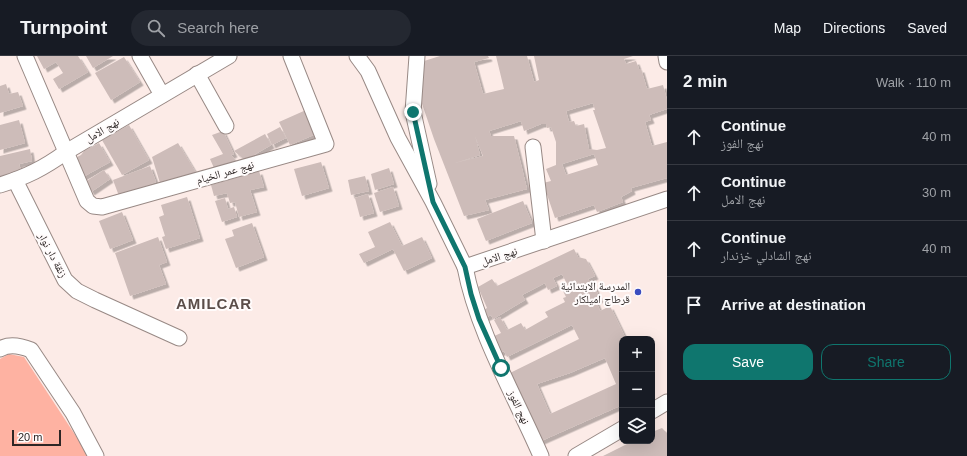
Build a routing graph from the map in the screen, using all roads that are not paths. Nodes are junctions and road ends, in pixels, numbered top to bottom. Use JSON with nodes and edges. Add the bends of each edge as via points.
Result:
{"nodes":[{"id":1,"x":140,"y":56,"type":"edge"},
{"id":2,"x":229,"y":56,"type":"edge"},
{"id":3,"x":291,"y":56,"type":"edge"},
{"id":4,"x":357,"y":56,"type":"edge"},
{"id":5,"x":417,"y":56,"type":"edge"},
{"id":6,"x":666,"y":56,"type":"edge"},
{"id":7,"x":26,"y":59,"type":"edge"},
{"id":8,"x":667,"y":62,"type":"edge"},
{"id":9,"x":197,"y":74,"type":"junction"},
{"id":10,"x":162,"y":95,"type":"junction"},
{"id":11,"x":226,"y":126,"type":"dead end"},
{"id":12,"x":533,"y":147,"type":"dead end"},
{"id":13,"x":66,"y":152,"type":"junction"},
{"id":14,"x":14,"y":180,"type":"junction"},
{"id":15,"x":0,"y":184,"type":"edge"},
{"id":16,"x":667,"y":200,"type":"edge"},
{"id":17,"x":433,"y":202,"type":"junction"},
{"id":18,"x":544,"y":241,"type":"junction"},
{"id":19,"x":465,"y":267,"type":"junction"},
{"id":20,"x":179,"y":338,"type":"dead end"},
{"id":21,"x":0,"y":349,"type":"edge"},
{"id":22,"x":667,"y":403,"type":"edge"},
{"id":23,"x":655,"y":409,"type":"edge"},
{"id":24,"x":619,"y":431,"type":"edge"},
{"id":25,"x":96,"y":456,"type":"edge"},
{"id":26,"x":542,"y":456,"type":"edge"},
{"id":27,"x":576,"y":456,"type":"edge"}],
"edges":[{"from":1,"to":10,"type":"street"},
{"from":2,"to":9,"type":"street","name":"نهج الامل"},
{"from":3,"to":13,"type":"street","name":"نهج عمر الخيام","via":[[326,144],[102,207],[93,206],[87,201]]},
{"from":4,"to":17,"type":"street","via":[[368,71],[398,138]]},
{"from":5,"to":17,"type":"street","via":[[413,112]]},
{"from":6,"to":8,"type":"street"},
{"from":7,"to":13,"type":"street"},
{"from":9,"to":10,"type":"street","name":"نهج الامل"},
{"from":9,"to":11,"type":"street"},
{"from":10,"to":13,"type":"street","name":"نهج الامل"},
{"from":12,"to":18,"type":"street"},
{"from":13,"to":14,"type":"street","name":"نهج الامل","via":[[43,168]]},
{"from":14,"to":15,"type":"street","name":"نهج الامل"},
{"from":14,"to":20,"type":"street","name":"زنقة دار نوار","via":[[66,280],[77,291]]},
{"from":16,"to":18,"type":"street","name":"نهج الامل"},
{"from":17,"to":19,"type":"street"},
{"from":18,"to":19,"type":"street","name":"نهج الامل"},
{"from":19,"to":26,"type":"street","name":"نهج الفوز","via":[[479,319]]},
{"from":21,"to":25,"type":"street","via":[[9,345],[31,350],[73,413]]},
{"from":22,"to":23,"type":"street"},
{"from":24,"to":27,"type":"street"}]}
